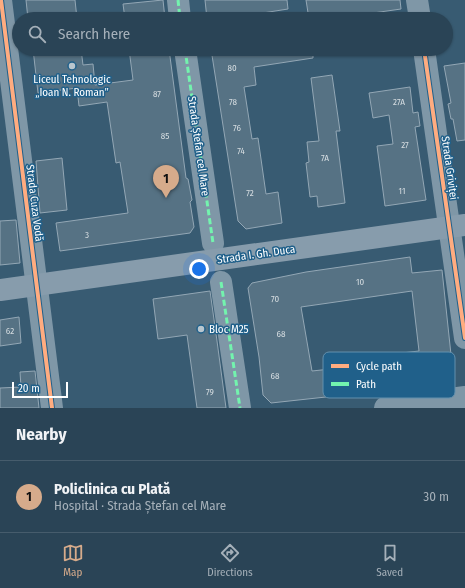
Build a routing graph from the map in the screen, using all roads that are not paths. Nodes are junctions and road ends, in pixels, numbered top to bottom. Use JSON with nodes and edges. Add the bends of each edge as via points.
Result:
{"nodes":[{"id":1,"x":1,"y":0,"type":"edge"},
{"id":2,"x":178,"y":0,"type":"edge"},
{"id":3,"x":417,"y":0,"type":"edge"},
{"id":4,"x":179,"y":12,"type":"edge"},
{"id":5,"x":419,"y":12,"type":"edge"},
{"id":6,"x":186,"y":56,"type":"edge"},
{"id":7,"x":425,"y":56,"type":"edge"},
{"id":8,"x":457,"y":226,"type":"edge"},
{"id":9,"x":213,"y":242,"type":"dead end"},
{"id":10,"x":221,"y":282,"type":"dead end"},
{"id":11,"x":37,"y":285,"type":"junction"},
{"id":12,"x":0,"y":290,"type":"edge"},
{"id":13,"x":465,"y":338,"type":"edge"},
{"id":14,"x":465,"y":397,"type":"edge"},
{"id":15,"x":409,"y":406,"type":"edge"},
{"id":16,"x":52,"y":408,"type":"edge"},
{"id":17,"x":240,"y":408,"type":"edge"},
{"id":18,"x":385,"y":408,"type":"edge"}],
"edges":[{"from":1,"to":11,"type":"street","name":"Strada Cuza Vodă"},
{"from":2,"to":4,"type":"street"},
{"from":3,"to":5,"type":"street"},
{"from":6,"to":9,"type":"street","name":"Strada Ștefan cel Mare"},
{"from":7,"to":8,"type":"street","name":"Strada Griviței"},
{"from":8,"to":11,"type":"main road","name":"Strada I. Gh. Duca"},
{"from":8,"to":13,"type":"street","name":"Strada Griviței"},
{"from":10,"to":17,"type":"street"},
{"from":11,"to":12,"type":"main road","name":"Strada I. Gh. Duca"},
{"from":11,"to":16,"type":"street","name":"Strada Cuza Vodă"},
{"from":14,"to":15,"type":"street"},
{"from":15,"to":18,"type":"street"}]}
